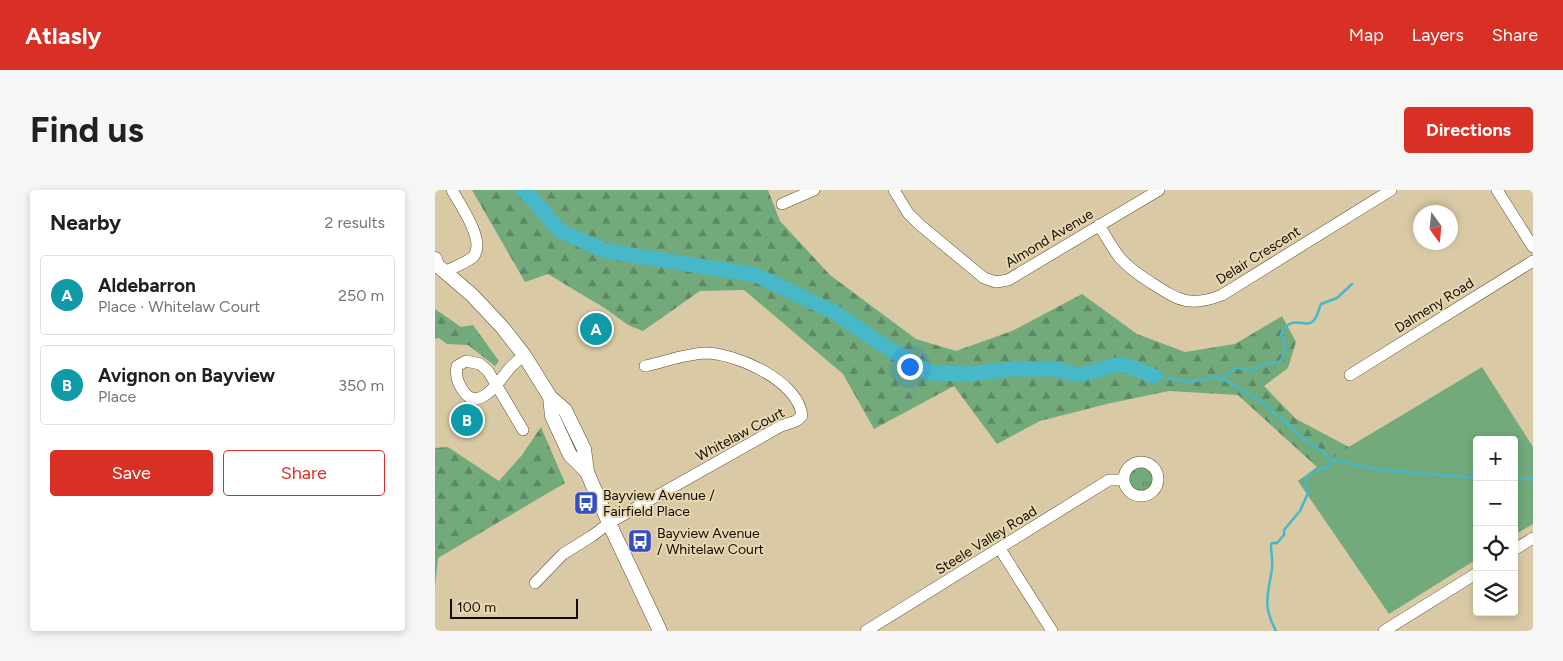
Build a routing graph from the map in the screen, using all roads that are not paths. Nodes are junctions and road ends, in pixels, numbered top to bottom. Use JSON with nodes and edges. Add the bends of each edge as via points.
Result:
{"nodes":[{"id":1,"x":452,"y":190,"type":"edge"},
{"id":2,"x":814,"y":190,"type":"edge"},
{"id":3,"x":894,"y":190,"type":"edge"},
{"id":4,"x":1159,"y":190,"type":"edge"},
{"id":5,"x":1391,"y":190,"type":"edge"},
{"id":6,"x":1497,"y":190,"type":"edge"},
{"id":7,"x":782,"y":204,"type":"dead end"},
{"id":8,"x":1099,"y":225,"type":"junction"},
{"id":9,"x":1533,"y":247,"type":"edge"},
{"id":10,"x":1533,"y":261,"type":"edge"},
{"id":11,"x":438,"y":265,"type":"edge"},
{"id":12,"x":524,"y":355,"type":"junction"},
{"id":13,"x":645,"y":366,"type":"dead end"},
{"id":14,"x":1350,"y":375,"type":"dead end"},
{"id":15,"x":523,"y":430,"type":"dead end"},
{"id":16,"x":1123,"y":480,"type":"dead end"},
{"id":17,"x":609,"y":523,"type":"junction"},
{"id":18,"x":1533,"y":538,"type":"edge"},
{"id":19,"x":1518,"y":547,"type":"edge"},
{"id":20,"x":1000,"y":549,"type":"junction"},
{"id":21,"x":1473,"y":575,"type":"edge"},
{"id":22,"x":535,"y":583,"type":"dead end"},
{"id":23,"x":659,"y":631,"type":"edge"},
{"id":24,"x":866,"y":631,"type":"edge"},
{"id":25,"x":1052,"y":631,"type":"edge"},
{"id":26,"x":1384,"y":631,"type":"edge"}],
"edges":[{"from":1,"to":11,"type":"street","via":[[476,233],[478,246],[473,256]]},
{"from":2,"to":7,"type":"street"},
{"from":3,"to":8,"type":"street","name":"Almond Avenue","via":[[920,225],[984,278],[995,282],[1008,280]]},
{"from":4,"to":8,"type":"street","name":"Almond Avenue"},
{"from":5,"to":8,"type":"street","name":"Delair Crescent","via":[[1222,295],[1207,301],[1172,297],[1131,269],[1119,257]]},
{"from":6,"to":9,"type":"street"},
{"from":10,"to":14,"type":"street","name":"Dalmeny Road"},
{"from":11,"to":12,"type":"main road","via":[[473,295]]},
{"from":12,"to":15,"type":"street","via":[[496,386]]},
{"from":12,"to":17,"type":"main road","via":[[550,397],[566,413],[584,449],[587,472]]},
{"from":13,"to":17,"type":"street","name":"Whitelaw Court","via":[[704,353],[747,363],[779,381],[797,399],[802,416]]},
{"from":16,"to":20,"type":"street","name":"Steele Valley Road","via":[[1109,480]]},
{"from":17,"to":22,"type":"street","via":[[563,554]]},
{"from":17,"to":23,"type":"main road"},
{"from":18,"to":19,"type":"street"},
{"from":20,"to":24,"type":"street","name":"Steele Valley Road"},
{"from":20,"to":25,"type":"street"},
{"from":21,"to":26,"type":"street"}]}
